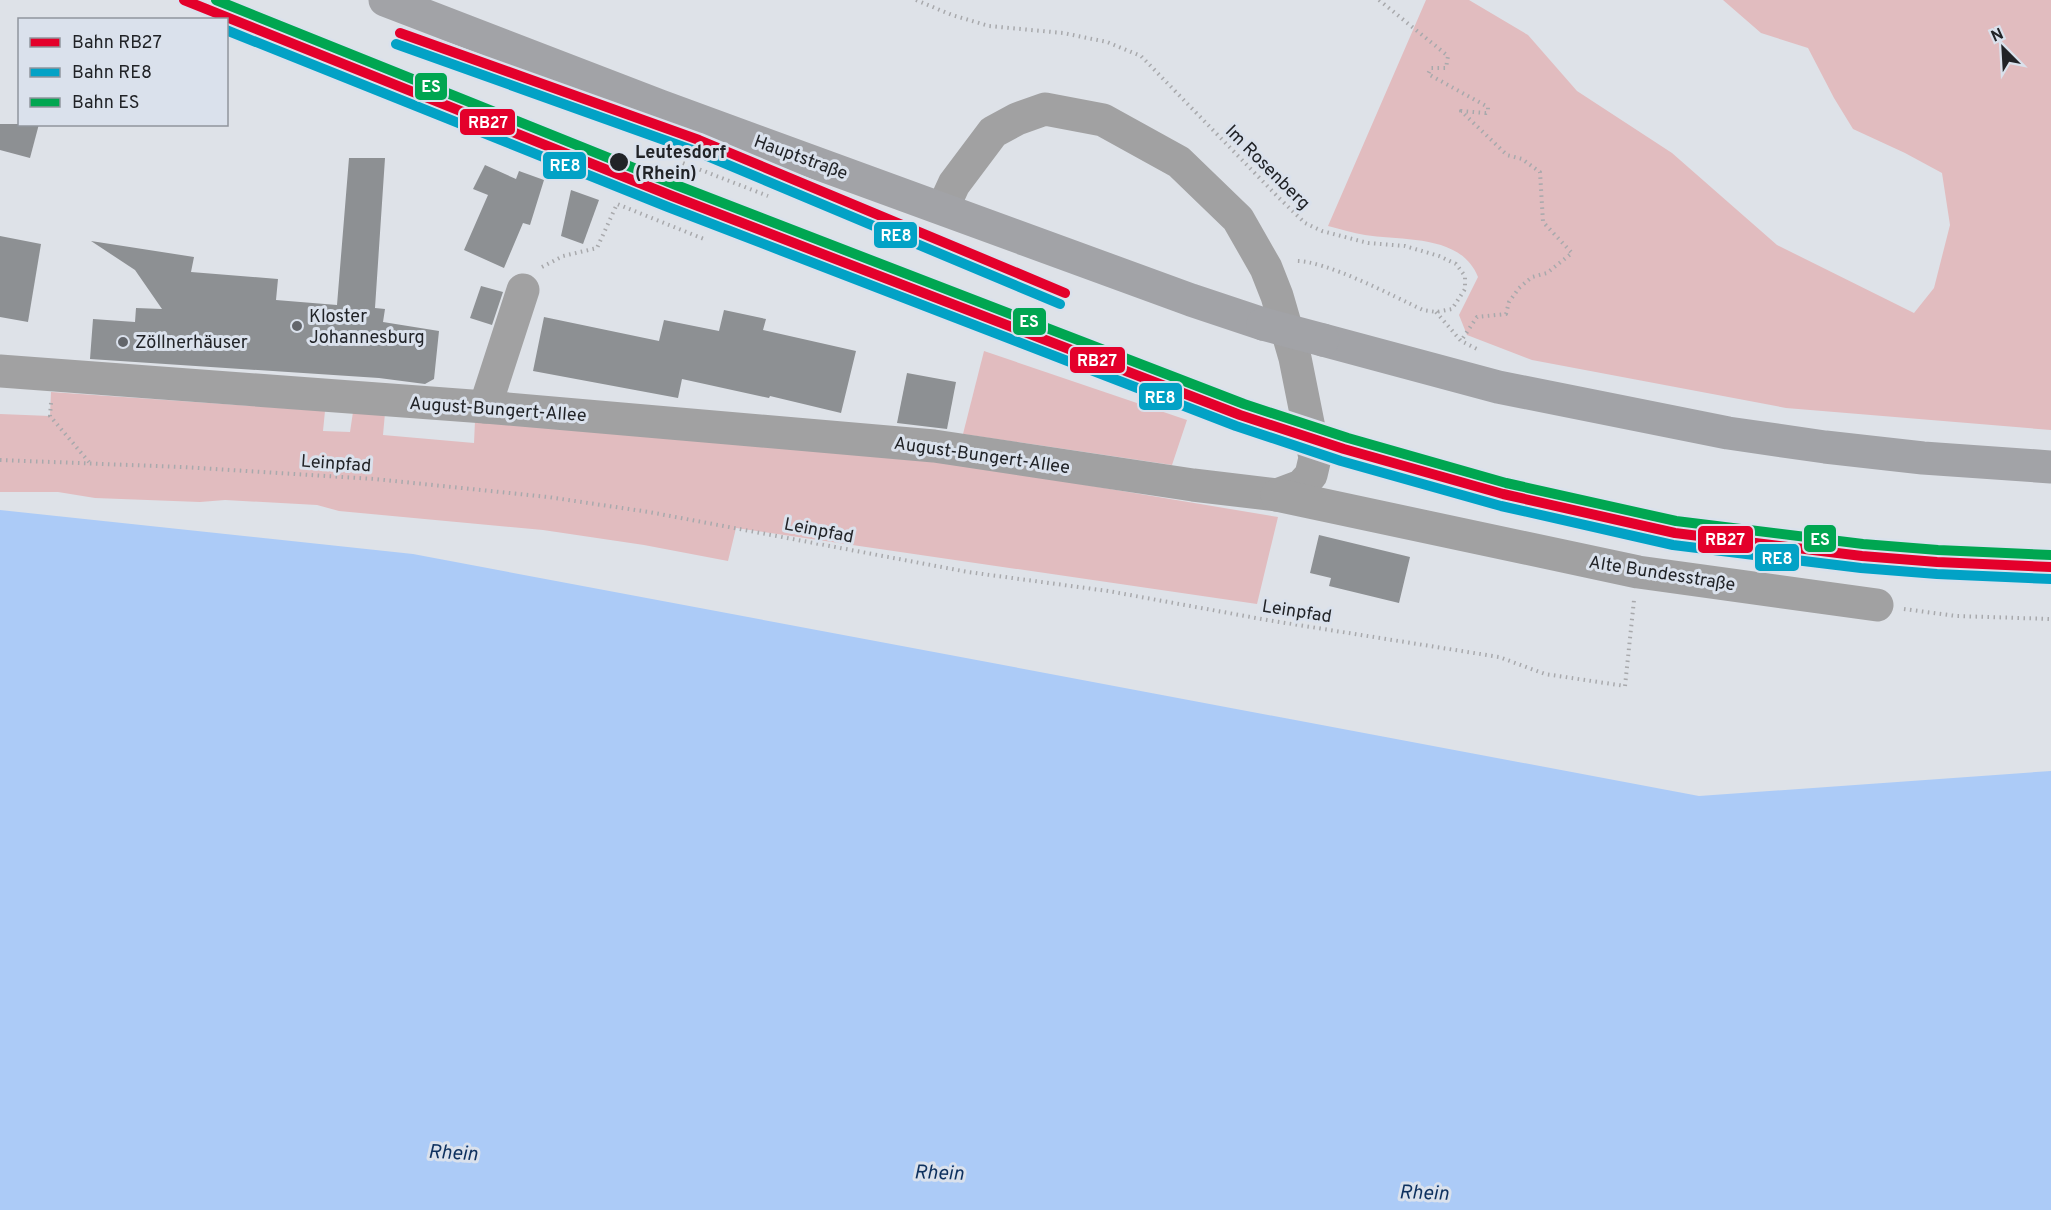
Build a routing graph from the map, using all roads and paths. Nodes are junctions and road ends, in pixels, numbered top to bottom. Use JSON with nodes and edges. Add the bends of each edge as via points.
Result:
{"nodes":[{"id":1,"x":385,"y":0,"type":"edge"},
{"id":2,"x":916,"y":0,"type":"edge"},
{"id":3,"x":1379,"y":0,"type":"edge"},
{"id":4,"x":683,"y":164,"type":"dead end"},
{"id":5,"x":768,"y":196,"type":"dead end"},
{"id":6,"x":943,"y":208,"type":"junction"},
{"id":7,"x":704,"y":239,"type":"dead end"},
{"id":8,"x":1266,"y":268,"type":"junction"},
{"id":9,"x":523,"y":290,"type":"joint"},
{"id":10,"x":1436,"y":312,"type":"junction"},
{"id":11,"x":0,"y":371,"type":"edge"},
{"id":12,"x":52,"y":375,"type":"junction"},
{"id":13,"x":485,"y":407,"type":"junction"},
{"id":14,"x":0,"y":460,"type":"edge"},
{"id":15,"x":88,"y":462,"type":"junction"},
{"id":16,"x":2051,"y":467,"type":"edge"},
{"id":17,"x":1277,"y":495,"type":"junction"},
{"id":18,"x":1638,"y":572,"type":"junction"},
{"id":19,"x":1876,"y":605,"type":"joint"},
{"id":20,"x":2051,"y":618,"type":"edge"}],
"edges":[{"from":1,"to":6,"type":"main road","name":"Hauptstraße","via":[[660,106]]},
{"from":2,"to":10,"type":"path","name":"Im Rosenberg","via":[[989,26],[1064,33],[1107,42],[1141,56],[1305,223],[1368,243],[1405,246],[1456,264],[1465,276],[1465,289],[1452,309]]},
{"from":3,"to":10,"type":"path","via":[[1448,56],[1446,68],[1431,68],[1428,74],[1488,107],[1486,113],[1461,111],[1507,155],[1522,159],[1540,172],[1542,222],[1572,253],[1519,288],[1506,315],[1478,317],[1461,341]]},
{"from":4,"to":5,"type":"path"},
{"from":6,"to":8,"type":"street","via":[[954,184],[993,132],[1045,109],[1103,120],[1179,162],[1238,219]]},
{"from":6,"to":16,"type":"main road","name":"Hauptstraße","bridge":true,"via":[[1263,324],[1498,387],[1728,433],[1912,457]]},
{"from":7,"to":9,"type":"path","via":[[617,204],[597,248],[563,256],[544,266]]},
{"from":8,"to":10,"type":"path","via":[[1279,261],[1306,260]]},
{"from":8,"to":17,"type":"street","via":[[1295,358],[1315,458],[1311,475],[1300,486]]},
{"from":9,"to":13,"type":"street"},
{"from":11,"to":12,"type":"street","name":"August-Bungert-Allee"},
{"from":12,"to":13,"type":"street","name":"August-Bungert-Allee"},
{"from":12,"to":15,"type":"path","via":[[50,416]]},
{"from":13,"to":17,"type":"street","name":"August-Bungert-Allee","via":[[934,446]]},
{"from":14,"to":15,"type":"path","name":"Leinpfad"},
{"from":15,"to":18,"type":"path","name":"Leinpfad","via":[[375,479],[638,510],[968,572],[1108,591],[1499,657],[1545,674],[1624,686]]},
{"from":17,"to":18,"type":"street","name":"Alte Bundesstraße"},
{"from":18,"to":19,"type":"street","name":"Alte Bundesstraße"},
{"from":19,"to":20,"type":"path","via":[[1956,616]]}]}
